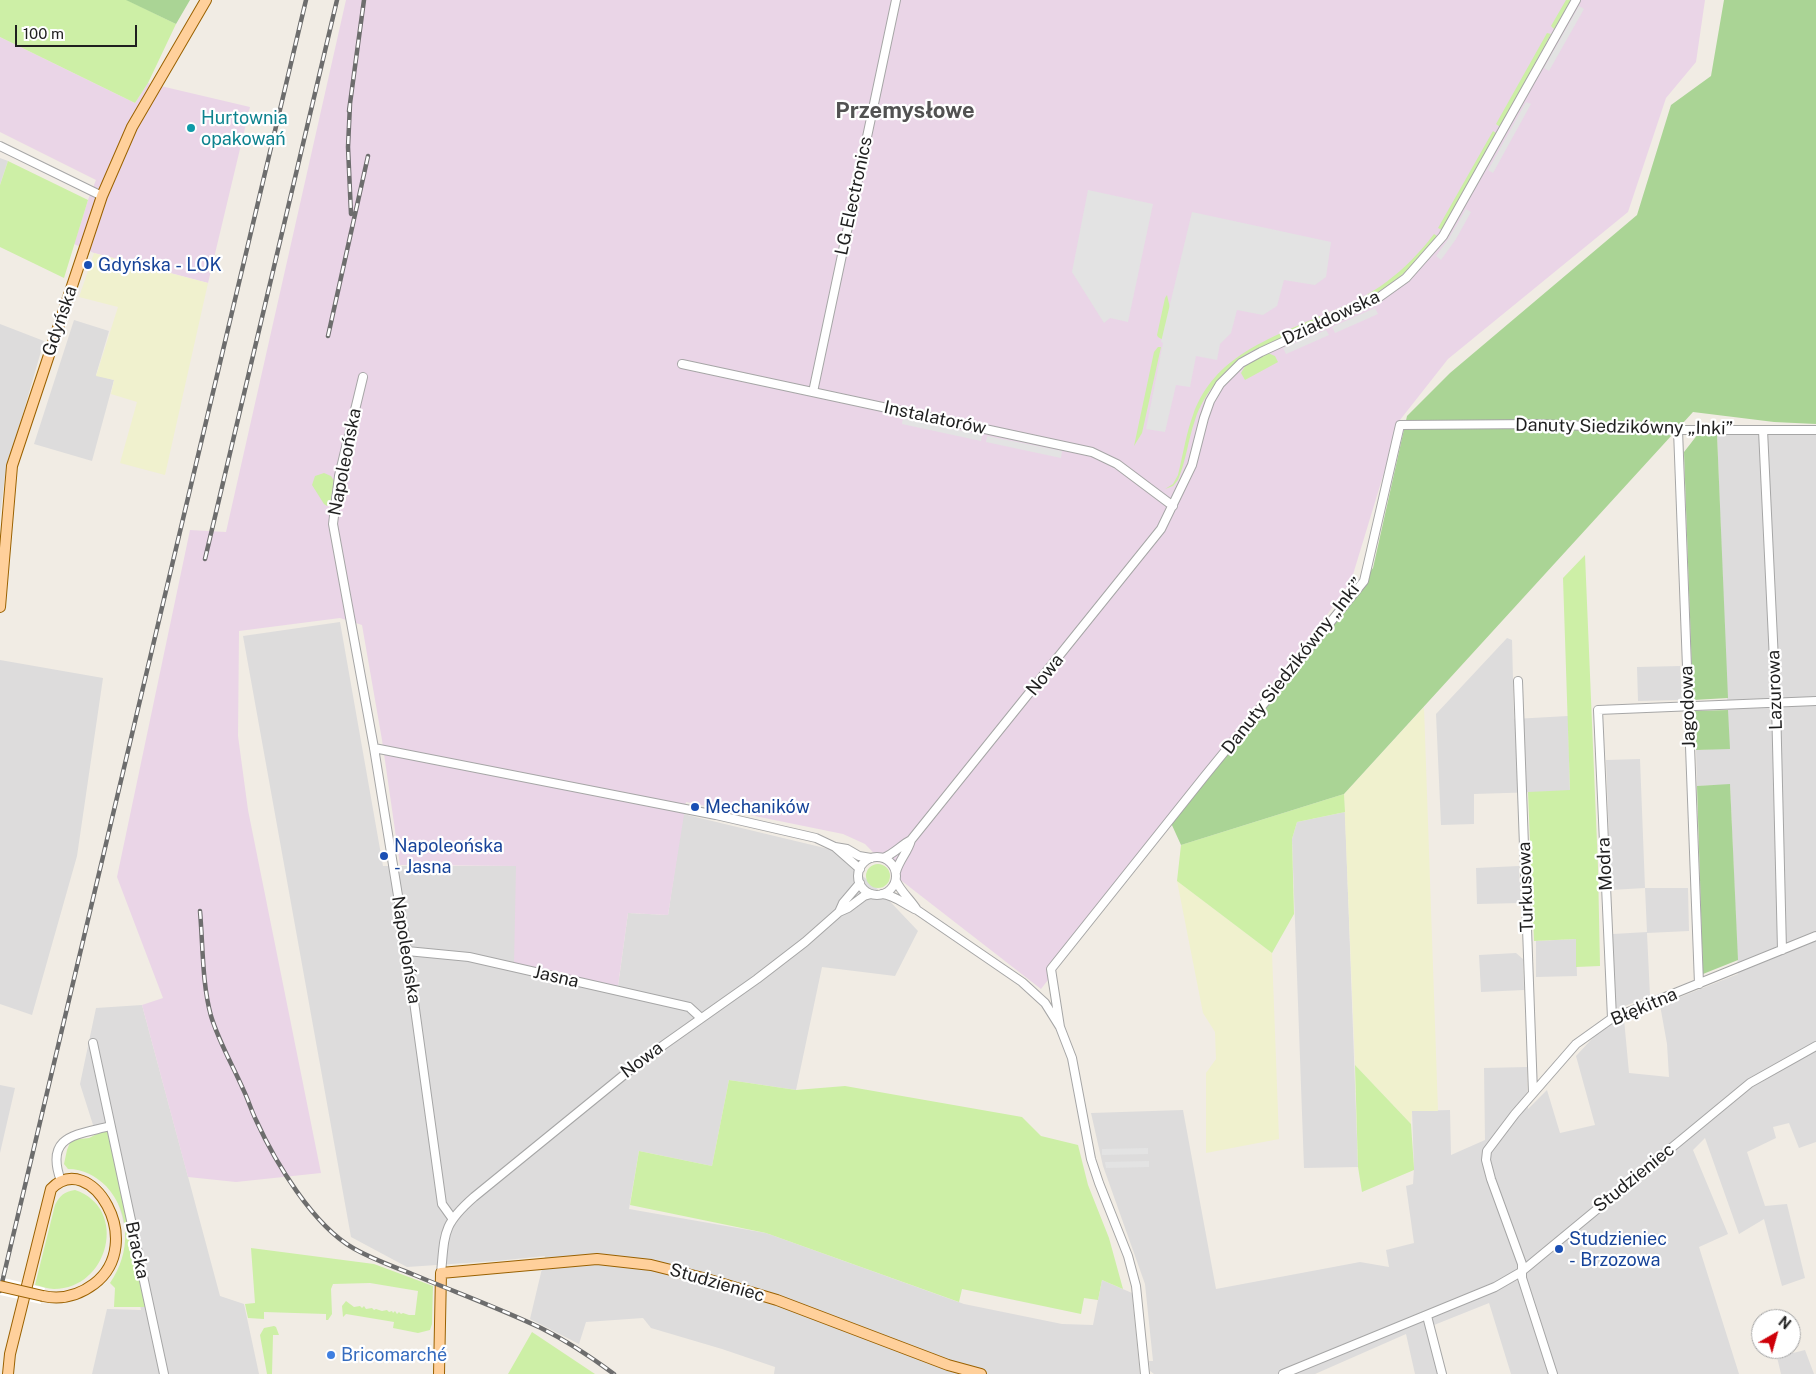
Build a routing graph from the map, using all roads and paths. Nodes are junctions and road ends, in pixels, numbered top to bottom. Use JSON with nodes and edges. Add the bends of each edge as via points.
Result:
{"nodes":[{"id":1,"x":206,"y":0,"type":"edge"},
{"id":2,"x":896,"y":0,"type":"edge"},
{"id":3,"x":1576,"y":0,"type":"edge"},
{"id":4,"x":0,"y":146,"type":"edge"},
{"id":5,"x":102,"y":196,"type":"junction"},
{"id":6,"x":682,"y":364,"type":"dead end"},
{"id":7,"x":363,"y":377,"type":"dead end"},
{"id":8,"x":813,"y":392,"type":"junction"},
{"id":9,"x":1678,"y":430,"type":"junction"},
{"id":10,"x":1763,"y":430,"type":"junction"},
{"id":11,"x":1816,"y":430,"type":"edge"},
{"id":12,"x":1173,"y":506,"type":"junction"},
{"id":13,"x":0,"y":606,"type":"edge"},
{"id":14,"x":1518,"y":681,"type":"dead end"},
{"id":15,"x":1816,"y":701,"type":"edge"},
{"id":16,"x":1776,"y":703,"type":"junction"},
{"id":17,"x":1688,"y":706,"type":"junction"},
{"id":18,"x":374,"y":748,"type":"junction"},
{"id":19,"x":912,"y":840,"type":"junction"},
{"id":20,"x":835,"y":847,"type":"junction"},
{"id":21,"x":871,"y":858,"type":"junction"},
{"id":22,"x":884,"y":858,"type":"junction"},
{"id":23,"x":860,"y":869,"type":"junction"},
{"id":24,"x":896,"y":872,"type":"junction"},
{"id":25,"x":896,"y":881,"type":"junction"},
{"id":26,"x":860,"y":883,"type":"junction"},
{"id":27,"x":871,"y":894,"type":"junction"},
{"id":28,"x":882,"y":894,"type":"junction"},
{"id":29,"x":917,"y":910,"type":"junction"},
{"id":30,"x":839,"y":912,"type":"junction"},
{"id":31,"x":1816,"y":936,"type":"edge"},
{"id":32,"x":1782,"y":950,"type":"junction"},
{"id":33,"x":407,"y":951,"type":"junction"},
{"id":34,"x":1699,"y":984,"type":"junction"},
{"id":35,"x":700,"y":1018,"type":"junction"},
{"id":36,"x":1612,"y":1018,"type":"junction"},
{"id":37,"x":1060,"y":1027,"type":"junction"},
{"id":38,"x":93,"y":1043,"type":"dead end"},
{"id":39,"x":1816,"y":1046,"type":"edge"},
{"id":40,"x":1534,"y":1093,"type":"junction"},
{"id":41,"x":110,"y":1126,"type":"junction"},
{"id":42,"x":61,"y":1181,"type":"junction"},
{"id":43,"x":452,"y":1218,"type":"junction"},
{"id":44,"x":1521,"y":1272,"type":"junction"},
{"id":45,"x":441,"y":1273,"type":"junction"},
{"id":46,"x":0,"y":1286,"type":"edge"},
{"id":47,"x":1427,"y":1316,"type":"junction"},
{"id":48,"x":8,"y":1374,"type":"edge"},
{"id":49,"x":164,"y":1374,"type":"edge"},
{"id":50,"x":439,"y":1374,"type":"edge"},
{"id":51,"x":981,"y":1374,"type":"edge"},
{"id":52,"x":1145,"y":1374,"type":"edge"},
{"id":53,"x":1283,"y":1374,"type":"edge"},
{"id":54,"x":1442,"y":1374,"type":"edge"},
{"id":55,"x":1553,"y":1374,"type":"edge"}],
"edges":[{"from":1,"to":5,"type":"main road","name":"Gdyńska","via":[[132,128]]},
{"from":2,"to":8,"type":"street","name":"LG Electronics"},
{"from":3,"to":12,"type":"street","name":"Działdowska","via":[[1443,236],[1406,278],[1378,298],[1261,352],[1230,373],[1210,401],[1192,465]]},
{"from":4,"to":5,"type":"street"},
{"from":5,"to":13,"type":"main road","name":"Gdyńska","via":[[12,466]]},
{"from":6,"to":8,"type":"street","name":"Instalatorów"},
{"from":7,"to":18,"type":"street","name":"Napoleońska","via":[[339,476],[333,524]]},
{"from":8,"to":12,"type":"street","name":"Instalatorów","via":[[1092,452],[1117,464]]},
{"from":9,"to":10,"type":"street","name":"Danuty Siedzikówny „Inki”"},
{"from":9,"to":17,"type":"street","name":"Jagodowa"},
{"from":9,"to":37,"type":"street","name":"Danuty Siedzikówny „Inki”","via":[[1539,424],[1400,425],[1364,581],[1051,969]]},
{"from":10,"to":11,"type":"street","name":"Danuty Siedzikówny „Inki”"},
{"from":10,"to":16,"type":"street","name":"Lazurowa"},
{"from":12,"to":19,"type":"street","name":"Nowa","via":[[1148,547]]},
{"from":14,"to":40,"type":"street","name":"Turkusowa"},
{"from":15,"to":16,"type":"street"},
{"from":16,"to":17,"type":"street"},
{"from":16,"to":32,"type":"street","name":"Lazurowa"},
{"from":17,"to":34,"type":"street","name":"Jagodowa"},
{"from":17,"to":36,"type":"street","name":"Modra","via":[[1598,710]]},
{"from":18,"to":20,"type":"street","via":[[716,815],[816,838]]},
{"from":18,"to":33,"type":"street","name":"Napoleońska"},
{"from":19,"to":22,"type":"street","name":"Nowa"},
{"from":19,"to":24,"type":"street","name":"Nowa"},
{"from":20,"to":21,"type":"street"},
{"from":20,"to":23,"type":"street"},
{"from":21,"to":22,"type":"street"},
{"from":21,"to":23,"type":"street"},
{"from":22,"to":24,"type":"street"},
{"from":23,"to":26,"type":"street"},
{"from":24,"to":25,"type":"street"},
{"from":25,"to":28,"type":"street"},
{"from":25,"to":29,"type":"street"},
{"from":26,"to":27,"type":"street"},
{"from":26,"to":30,"type":"street","name":"Nowa"},
{"from":27,"to":28,"type":"street"},
{"from":27,"to":30,"type":"street","name":"Nowa"},
{"from":28,"to":29,"type":"street","via":[[891,895]]},
{"from":29,"to":37,"type":"street","via":[[1022,982],[1045,1003]]},
{"from":30,"to":35,"type":"street","name":"Nowa","via":[[757,979]]},
{"from":31,"to":32,"type":"street","name":"Błękitna"},
{"from":32,"to":34,"type":"street","name":"Błękitna"},
{"from":33,"to":35,"type":"street","name":"Jasna","via":[[469,957],[670,1002],[689,1007]]},
{"from":33,"to":43,"type":"street","name":"Napoleońska","via":[[442,1204]]},
{"from":34,"to":36,"type":"street","name":"Błękitna"},
{"from":35,"to":43,"type":"street","name":"Nowa","via":[[609,1086]]},
{"from":36,"to":40,"type":"street","name":"Błękitna","via":[[1576,1044]]},
{"from":37,"to":52,"type":"street","via":[[1072,1058],[1091,1159],[1136,1286]]},
{"from":38,"to":41,"type":"street","name":"Bracka"},
{"from":39,"to":44,"type":"street","name":"Studzieniec","via":[[1750,1083]]},
{"from":40,"to":44,"type":"street","name":"Błękitna","via":[[1488,1151],[1486,1160],[1522,1264]]},
{"from":41,"to":42,"type":"street","via":[[69,1137],[63,1142],[56,1162]]},
{"from":41,"to":49,"type":"street","name":"Bracka"},
{"from":42,"to":46,"type":"main road","bridge":true,"via":[[79,1180],[89,1185],[100,1195],[113,1217],[116,1242],[109,1267],[100,1280],[87,1289],[58,1298]]},
{"from":42,"to":48,"type":"main road","via":[[50,1189]]},
{"from":43,"to":45,"type":"street","via":[[444,1238]]},
{"from":44,"to":47,"type":"street","name":"Studzieniec","via":[[1495,1288]]},
{"from":44,"to":55,"type":"street"},
{"from":45,"to":50,"type":"main road"},
{"from":45,"to":51,"type":"main road","name":"Studzieniec","via":[[597,1259],[651,1265],[777,1300],[948,1365]]},
{"from":47,"to":53,"type":"street","name":"Studzieniec"},
{"from":47,"to":54,"type":"street"}]}
